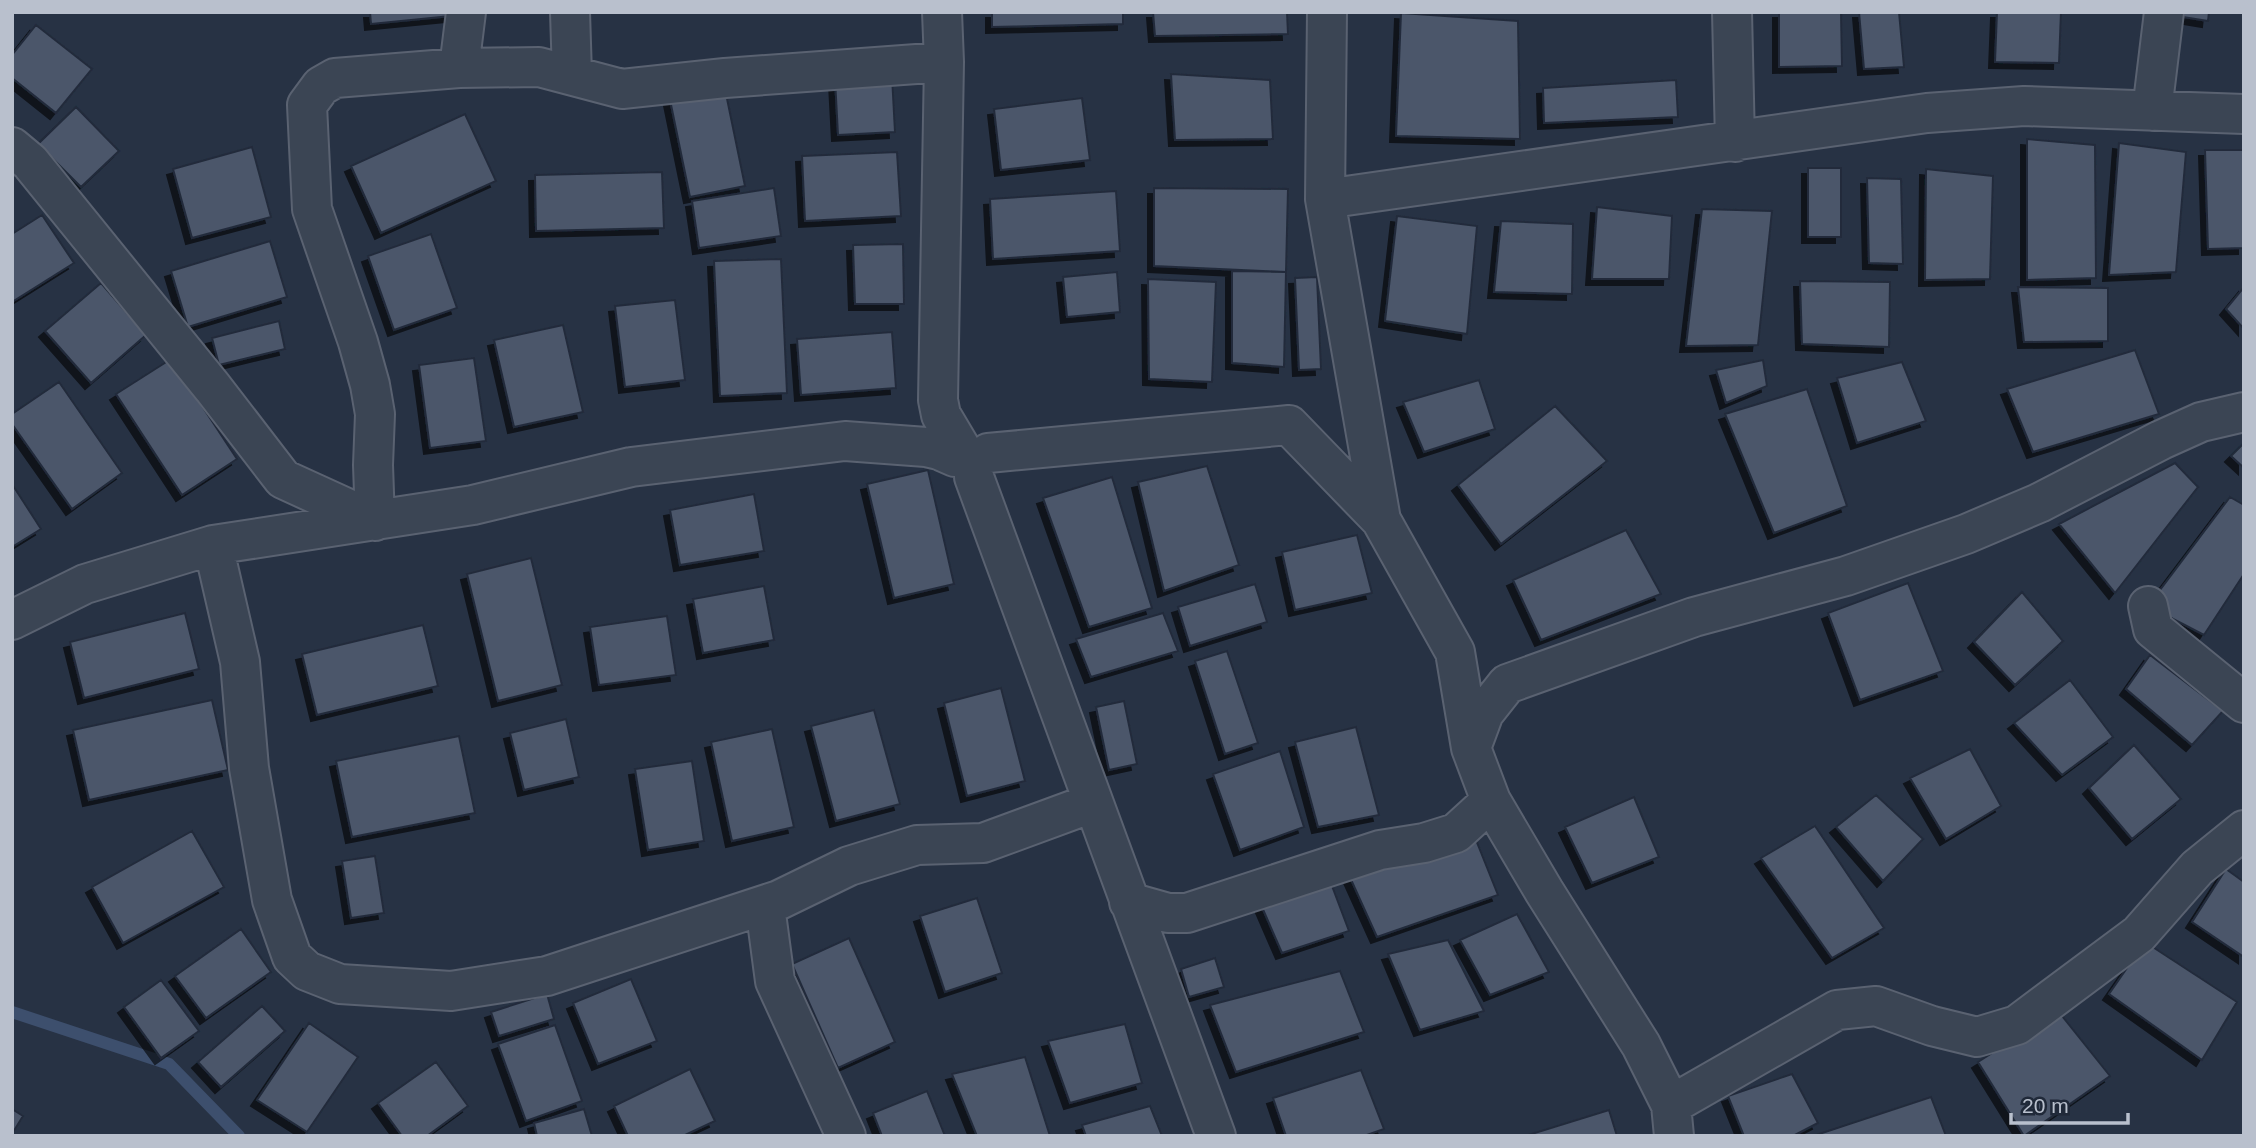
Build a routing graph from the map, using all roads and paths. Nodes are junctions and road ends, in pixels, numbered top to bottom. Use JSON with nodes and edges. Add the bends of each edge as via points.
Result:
{"nodes":[{"id":1,"x":466,"y":12,"type":"edge"},
{"id":2,"x":569,"y":12,"type":"edge"},
{"id":3,"x":942,"y":12,"type":"edge"},
{"id":4,"x":1327,"y":12,"type":"edge"},
{"id":5,"x":1732,"y":12,"type":"edge"},
{"id":6,"x":2164,"y":12,"type":"edge"},
{"id":7,"x":944,"y":62,"type":"junction"},
{"id":8,"x":459,"y":68,"type":"junction"},
{"id":9,"x":572,"y":75,"type":"junction"},
{"id":10,"x":2152,"y":111,"type":"junction"},
{"id":11,"x":2244,"y":114,"type":"edge"},
{"id":12,"x":1735,"y":142,"type":"junction"},
{"id":13,"x":12,"y":147,"type":"edge"},
{"id":14,"x":1325,"y":199,"type":"junction"},
{"id":15,"x":2244,"y":412,"type":"edge"},
{"id":16,"x":969,"y":459,"type":"junction"},
{"id":17,"x":1381,"y":520,"type":"junction"},
{"id":18,"x":375,"y":521,"type":"junction"},
{"id":19,"x":214,"y":545,"type":"junction"},
{"id":20,"x":2148,"y":606,"type":"dead end"},
{"id":21,"x":12,"y":620,"type":"edge"},
{"id":22,"x":2244,"y":703,"type":"edge"},
{"id":23,"x":1471,"y":748,"type":"junction"},
{"id":24,"x":1492,"y":801,"type":"junction"},
{"id":25,"x":1092,"y":803,"type":"junction"},
{"id":26,"x":2244,"y":830,"type":"edge"},
{"id":27,"x":1129,"y":902,"type":"junction"},
{"id":28,"x":765,"y":906,"type":"junction"},
{"id":29,"x":1672,"y":1120,"type":"edge"},
{"id":30,"x":846,"y":1136,"type":"edge"},
{"id":31,"x":1216,"y":1136,"type":"edge"}],
"edges":[{"from":1,"to":8,"type":"street"},
{"from":2,"to":9,"type":"street"},
{"from":3,"to":7,"type":"street"},
{"from":4,"to":14,"type":"street"},
{"from":5,"to":12,"type":"street"},
{"from":6,"to":10,"type":"street"},
{"from":7,"to":9,"type":"street","via":[[622,89]]},
{"from":7,"to":16,"type":"street","via":[[938,400],[941,415]]},
{"from":8,"to":9,"type":"street","via":[[539,67]]},
{"from":8,"to":18,"type":"street","via":[[335,78],[321,86],[307,105],[312,209],[359,342],[375,414]]},
{"from":10,"to":11,"type":"street"},
{"from":10,"to":12,"type":"street","via":[[2024,106],[1927,113]]},
{"from":12,"to":14,"type":"street"},
{"from":13,"to":18,"type":"street","via":[[30,162],[283,480]]},
{"from":14,"to":17,"type":"street"},
{"from":15,"to":23,"type":"street","via":[[2201,422],[1966,534],[1846,576],[1694,617],[1507,684],[1484,713]]},
{"from":16,"to":17,"type":"street","via":[[1289,425]]},
{"from":16,"to":18,"type":"street","via":[[926,447],[845,441],[631,467],[472,505]]},
{"from":16,"to":25,"type":"street"},
{"from":17,"to":23,"type":"street","via":[[1455,652]]},
{"from":18,"to":19,"type":"street"},
{"from":19,"to":21,"type":"street","via":[[85,584]]},
{"from":19,"to":28,"type":"street","via":[[240,662],[249,768],[272,900],[292,957],[307,971],[340,984],[451,991],[547,976]]},
{"from":20,"to":22,"type":"street","via":[[2153,629]]},
{"from":23,"to":24,"type":"street"},
{"from":24,"to":27,"type":"street","via":[[1456,833],[1380,850],[1187,913],[1168,913]]},
{"from":24,"to":29,"type":"street","via":[[1641,1045]]},
{"from":25,"to":27,"type":"street"},
{"from":25,"to":28,"type":"street","via":[[983,843],[917,845],[849,866]]},
{"from":26,"to":29,"type":"street","via":[[2197,868],[2139,934],[2017,1025],[1977,1037],[1876,1006],[1837,1010]]},
{"from":27,"to":31,"type":"street"},
{"from":28,"to":30,"type":"street","via":[[775,981]]}]}
